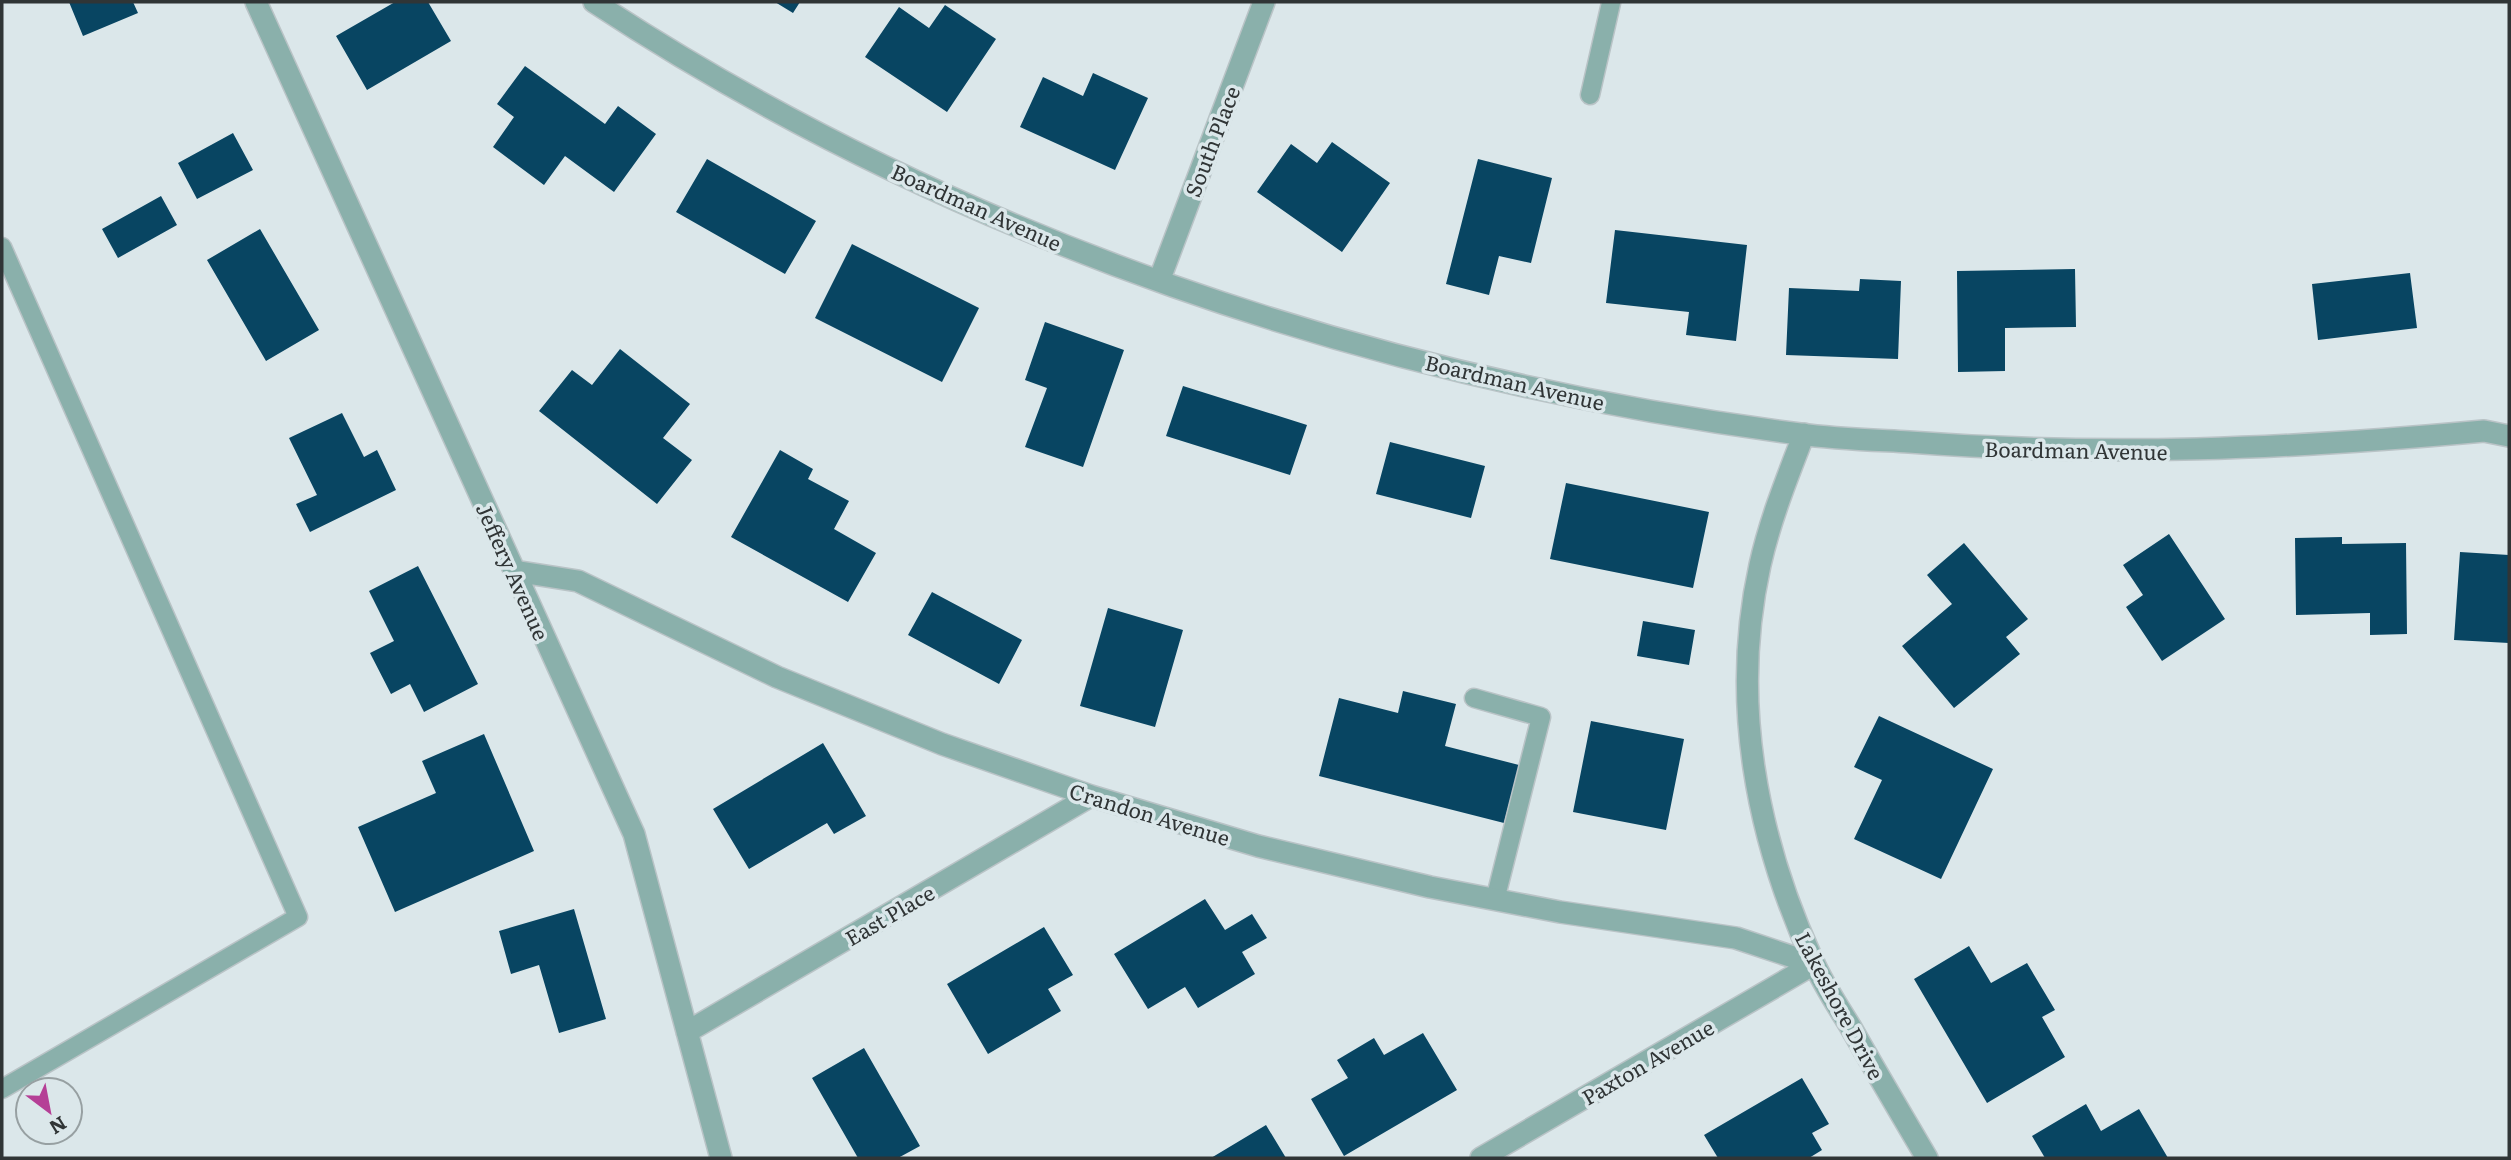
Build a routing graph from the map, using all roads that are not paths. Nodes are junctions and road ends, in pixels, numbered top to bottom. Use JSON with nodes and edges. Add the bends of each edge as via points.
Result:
{"nodes":[{"id":1,"x":256,"y":2,"type":"edge"},
{"id":2,"x":594,"y":2,"type":"edge"},
{"id":3,"x":1264,"y":2,"type":"edge"},
{"id":4,"x":1612,"y":2,"type":"edge"},
{"id":5,"x":1590,"y":95,"type":"dead end"},
{"id":6,"x":2,"y":247,"type":"edge"},
{"id":7,"x":1158,"y":281,"type":"junction"},
{"id":8,"x":1804,"y":435,"type":"junction"},
{"id":9,"x":2509,"y":436,"type":"edge"},
{"id":10,"x":514,"y":571,"type":"junction"},
{"id":11,"x":1474,"y":698,"type":"dead end"},
{"id":12,"x":1091,"y":796,"type":"junction"},
{"id":13,"x":1495,"y":900,"type":"junction"},
{"id":14,"x":1814,"y":964,"type":"junction"},
{"id":15,"x":687,"y":1032,"type":"junction"},
{"id":16,"x":2,"y":1089,"type":"edge"},
{"id":17,"x":721,"y":1158,"type":"edge"},
{"id":18,"x":1481,"y":1158,"type":"edge"},
{"id":19,"x":1927,"y":1158,"type":"edge"}],
"edges":[{"from":1,"to":10,"type":"street","name":"Jeffery Avenue"},
{"from":2,"to":7,"type":"street","name":"Boardman Avenue","via":[[767,105],[876,161],[1025,229]]},
{"from":3,"to":7,"type":"street","name":"South Place"},
{"from":4,"to":5,"type":"lane"},
{"from":6,"to":16,"type":"lane","via":[[298,917]]},
{"from":7,"to":8,"type":"street","name":"Boardman Avenue","via":[[1293,326],[1490,379]]},
{"from":8,"to":9,"type":"street","name":"Boardman Avenue","via":[[1995,449],[2158,452],[2322,446],[2484,431]]},
{"from":8,"to":14,"type":"street","name":"Lakeshore Drive","via":[[1774,512],[1760,567],[1749,651],[1750,736],[1762,819],[1777,874]]},
{"from":10,"to":12,"type":"street","name":"Crandon Avenue","via":[[578,581],[777,677],[942,744]]},
{"from":10,"to":15,"type":"street","name":"Jeffery Avenue","via":[[634,834]]},
{"from":11,"to":13,"type":"lane","via":[[1541,717]]},
{"from":12,"to":13,"type":"street","name":"Crandon Avenue","via":[[1258,846]]},
{"from":12,"to":15,"type":"street","name":"East Place"},
{"from":13,"to":14,"type":"street","name":"Crandon Avenue","via":[[1736,938]]},
{"from":14,"to":18,"type":"street","name":"Paxton Avenue"},
{"from":14,"to":19,"type":"street","name":"Lakeshore Drive"},
{"from":15,"to":17,"type":"street","name":"Jeffery Avenue"}]}
